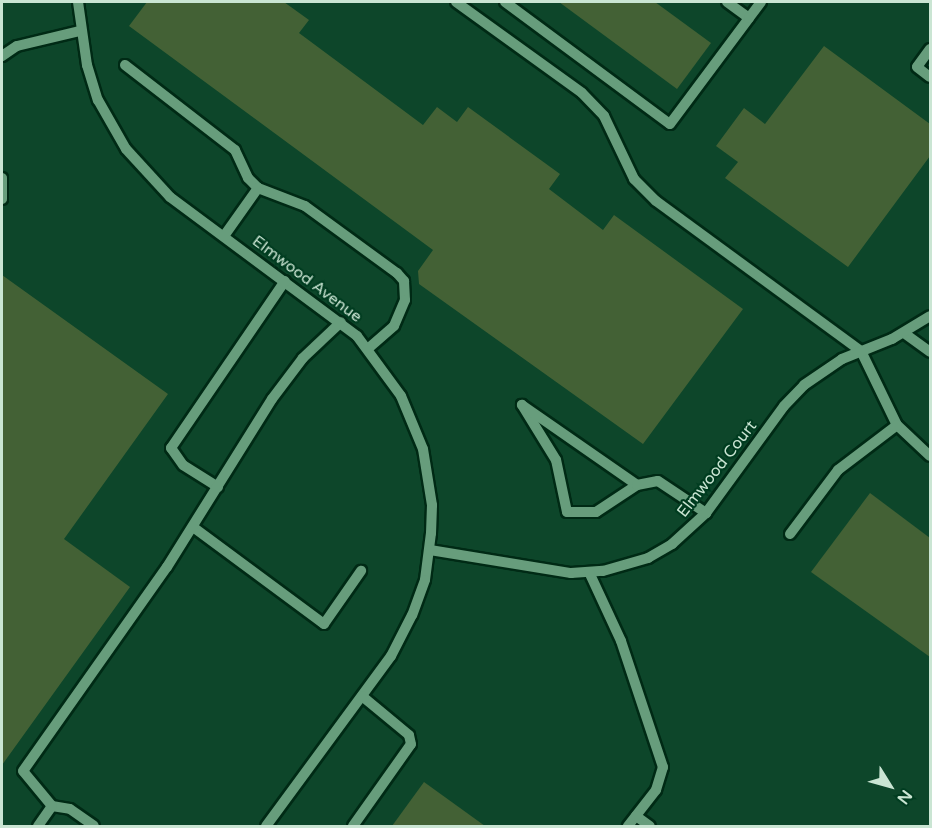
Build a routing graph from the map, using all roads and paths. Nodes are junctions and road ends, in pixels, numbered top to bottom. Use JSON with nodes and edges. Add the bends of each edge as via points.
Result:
{"nodes":[{"id":1,"x":78,"y":2,"type":"edge"},
{"id":2,"x":456,"y":2,"type":"edge"},
{"id":3,"x":505,"y":2,"type":"edge"},
{"id":4,"x":727,"y":2,"type":"edge"},
{"id":5,"x":761,"y":2,"type":"edge"},
{"id":6,"x":749,"y":18,"type":"junction"},
{"id":7,"x":80,"y":31,"type":"junction"},
{"id":8,"x":930,"y":49,"type":"edge"},
{"id":9,"x":2,"y":56,"type":"edge"},
{"id":10,"x":125,"y":65,"type":"dead end"},
{"id":11,"x":930,"y":77,"type":"edge"},
{"id":12,"x":2,"y":178,"type":"edge"},
{"id":13,"x":258,"y":188,"type":"junction"},
{"id":14,"x":2,"y":199,"type":"edge"},
{"id":15,"x":224,"y":236,"type":"junction"},
{"id":16,"x":285,"y":281,"type":"junction"},
{"id":17,"x":930,"y":316,"type":"edge"},
{"id":18,"x":341,"y":322,"type":"junction"},
{"id":19,"x":904,"y":333,"type":"junction"},
{"id":20,"x":368,"y":350,"type":"junction"},
{"id":21,"x":861,"y":351,"type":"junction"},
{"id":22,"x":930,"y":352,"type":"edge"},
{"id":23,"x":897,"y":425,"type":"junction"},
{"id":24,"x":930,"y":456,"type":"edge"},
{"id":25,"x":637,"y":485,"type":"junction"},
{"id":26,"x":218,"y":487,"type":"junction"},
{"id":27,"x":706,"y":513,"type":"junction"},
{"id":28,"x":193,"y":526,"type":"junction"},
{"id":29,"x":790,"y":534,"type":"dead end"},
{"id":30,"x":430,"y":550,"type":"junction"},
{"id":31,"x":361,"y":571,"type":"dead end"},
{"id":32,"x":589,"y":572,"type":"junction"},
{"id":33,"x":362,"y":696,"type":"junction"},
{"id":34,"x":52,"y":806,"type":"junction"},
{"id":35,"x":636,"y":816,"type":"junction"},
{"id":36,"x":38,"y":826,"type":"edge"},
{"id":37,"x":94,"y":826,"type":"edge"},
{"id":38,"x":266,"y":826,"type":"edge"},
{"id":39,"x":353,"y":826,"type":"edge"},
{"id":40,"x":628,"y":826,"type":"edge"},
{"id":41,"x":651,"y":826,"type":"edge"}],
"edges":[{"from":1,"to":7,"type":"street","name":"Elmwood Avenue"},
{"from":2,"to":21,"type":"street","via":[[582,93],[604,116],[634,179],[656,201]]},
{"from":3,"to":6,"type":"street","via":[[669,124]]},
{"from":4,"to":6,"type":"street"},
{"from":5,"to":6,"type":"street"},
{"from":7,"to":9,"type":"street","via":[[17,46]]},
{"from":7,"to":15,"type":"street","name":"Elmwood Avenue","via":[[98,100],[126,149],[170,197]]},
{"from":8,"to":11,"type":"street","via":[[917,67]]},
{"from":10,"to":13,"type":"street","via":[[235,150]]},
{"from":12,"to":14,"type":"street"},
{"from":13,"to":15,"type":"street"},
{"from":13,"to":20,"type":"street","via":[[305,206],[404,281],[405,300],[394,326]]},
{"from":15,"to":16,"type":"street","name":"Elmwood Avenue"},
{"from":16,"to":18,"type":"street","name":"Elmwood Avenue"},
{"from":16,"to":26,"type":"street","via":[[171,448],[183,465]]},
{"from":17,"to":19,"type":"street","name":"Elmwood Court"},
{"from":18,"to":20,"type":"street","name":"Elmwood Avenue"},
{"from":18,"to":26,"type":"street","via":[[303,358],[272,399]]},
{"from":19,"to":21,"type":"street","name":"Elmwood Court"},
{"from":19,"to":22,"type":"street"},
{"from":20,"to":30,"type":"street","name":"Elmwood Avenue","via":[[401,396],[423,449],[432,505]]},
{"from":21,"to":23,"type":"street"},
{"from":21,"to":27,"type":"street","name":"Elmwood Court","via":[[842,358],[797,392]]},
{"from":23,"to":24,"type":"street"},
{"from":23,"to":29,"type":"street","via":[[838,470]]},
{"from":25,"to":25,"type":"street","via":[[551,425],[522,405],[556,460],[567,512],[596,512]]},
{"from":25,"to":27,"type":"street","via":[[658,481]]},
{"from":26,"to":28,"type":"street"},
{"from":27,"to":32,"type":"street","name":"Elmwood Court","via":[[672,544],[648,558]]},
{"from":28,"to":31,"type":"street","via":[[324,624]]},
{"from":28,"to":34,"type":"street","via":[[23,771]]},
{"from":30,"to":32,"type":"street","name":"Elmwood Court","via":[[560,572]]},
{"from":30,"to":33,"type":"street","name":"Elmwood Avenue","via":[[412,615],[391,656]]},
{"from":32,"to":35,"type":"street","via":[[621,641],[661,756],[663,767],[656,790]]},
{"from":33,"to":38,"type":"street","name":"Elmwood Avenue"},
{"from":33,"to":39,"type":"street","via":[[409,735],[411,744]]},
{"from":34,"to":36,"type":"street"},
{"from":34,"to":37,"type":"street","via":[[70,809]]},
{"from":35,"to":40,"type":"street"},
{"from":35,"to":41,"type":"street"}]}
